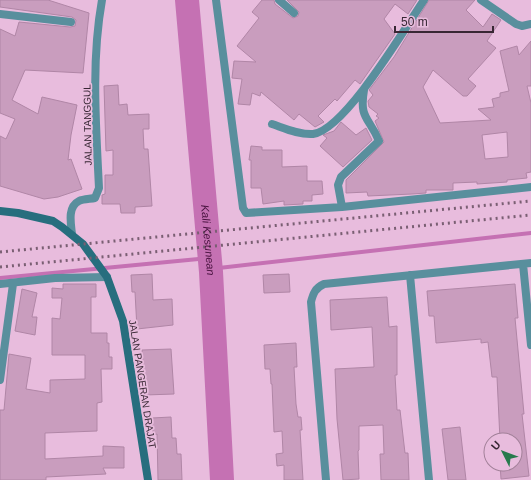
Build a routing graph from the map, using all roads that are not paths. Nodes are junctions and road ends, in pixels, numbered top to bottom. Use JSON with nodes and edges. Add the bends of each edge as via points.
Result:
{"nodes":[{"id":1,"x":102,"y":0,"type":"edge"},
{"id":2,"x":216,"y":0,"type":"edge"},
{"id":3,"x":279,"y":0,"type":"edge"},
{"id":4,"x":424,"y":0,"type":"edge"},
{"id":5,"x":481,"y":0,"type":"edge"},
{"id":6,"x":294,"y":12,"type":"dead end"},
{"id":7,"x":0,"y":14,"type":"edge"},
{"id":8,"x":71,"y":22,"type":"dead end"},
{"id":9,"x":531,"y":24,"type":"edge"},
{"id":10,"x":364,"y":89,"type":"junction"},
{"id":11,"x":272,"y":124,"type":"dead end"},
{"id":12,"x":531,"y":187,"type":"edge"},
{"id":13,"x":342,"y":207,"type":"junction"},
{"id":14,"x":0,"y":211,"type":"edge"},
{"id":15,"x":72,"y":234,"type":"junction"},
{"id":16,"x":527,"y":263,"type":"edge"},
{"id":17,"x":410,"y":275,"type":"junction"},
{"id":18,"x":106,"y":276,"type":"junction"},
{"id":19,"x":0,"y":284,"type":"edge"},
{"id":20,"x":13,"y":284,"type":"junction"},
{"id":21,"x":531,"y":345,"type":"edge"},
{"id":22,"x":0,"y":380,"type":"edge"},
{"id":23,"x":148,"y":480,"type":"edge"},
{"id":24,"x":326,"y":480,"type":"edge"},
{"id":25,"x":429,"y":480,"type":"edge"}],
"edges":[{"from":1,"to":15,"type":"street","name":"JALAN TANGGUL","via":[[96,101],[99,188],[94,198],[76,204],[70,216]]},
{"from":2,"to":13,"type":"street","via":[[243,208],[246,213]]},
{"from":3,"to":6,"type":"street"},
{"from":4,"to":10,"type":"street"},
{"from":5,"to":9,"type":"street","via":[[516,24]]},
{"from":7,"to":8,"type":"street"},
{"from":10,"to":11,"type":"street","via":[[343,116],[330,127],[314,134]]},
{"from":10,"to":13,"type":"street","via":[[363,113],[378,140],[340,177],[338,185]]},
{"from":12,"to":13,"type":"street"},
{"from":14,"to":15,"type":"street","name":"JALAN PANGERAN DRAJAT","via":[[53,222]]},
{"from":15,"to":18,"type":"street","name":"JALAN PANGERAN DRAJAT"},
{"from":16,"to":17,"type":"street"},
{"from":16,"to":21,"type":"street"},
{"from":17,"to":24,"type":"street","via":[[324,284],[318,286],[313,294],[311,302]]},
{"from":17,"to":25,"type":"street"},
{"from":18,"to":20,"type":"street","via":[[55,278]]},
{"from":18,"to":23,"type":"street","name":"JALAN PANGERAN DRAJAT","via":[[124,321]]},
{"from":19,"to":20,"type":"street"},
{"from":20,"to":22,"type":"street"}]}
